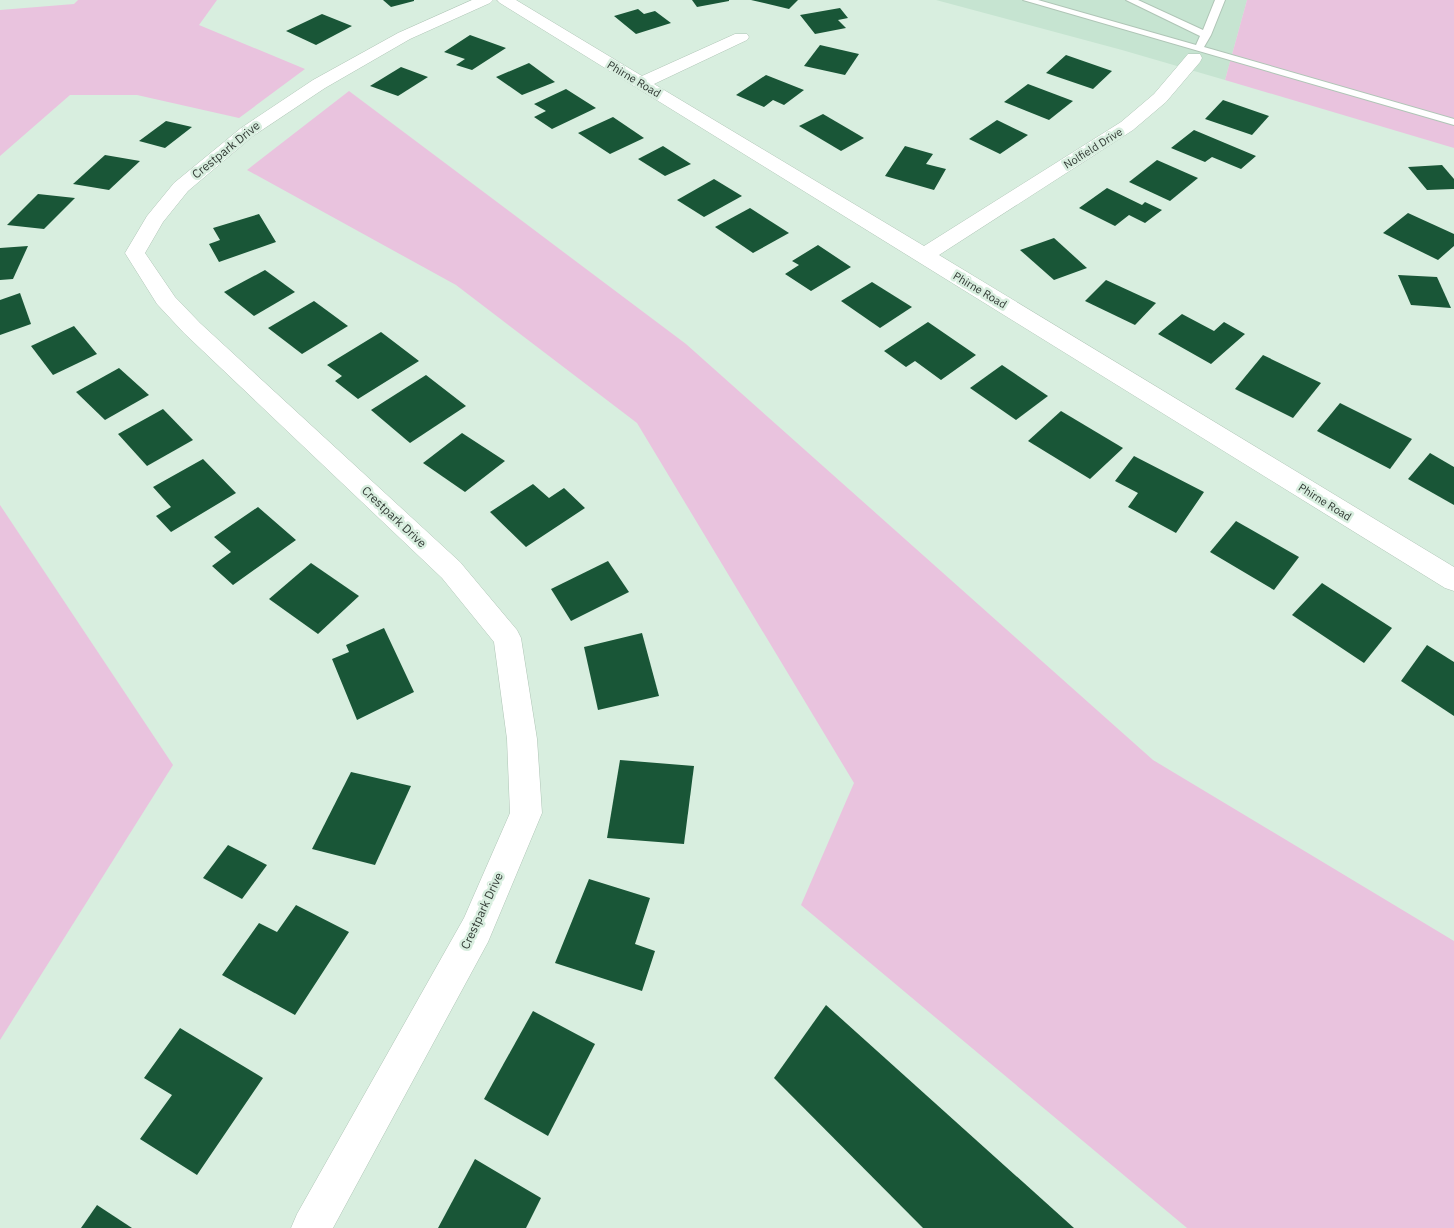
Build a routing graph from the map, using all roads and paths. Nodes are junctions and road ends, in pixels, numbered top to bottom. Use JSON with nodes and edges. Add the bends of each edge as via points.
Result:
{"nodes":[{"id":1,"x":485,"y":0,"type":"edge"},
{"id":2,"x":506,"y":0,"type":"edge"},
{"id":3,"x":1028,"y":0,"type":"edge"},
{"id":4,"x":1131,"y":0,"type":"edge"},
{"id":5,"x":1220,"y":0,"type":"edge"},
{"id":6,"x":1206,"y":36,"type":"junction"},
{"id":7,"x":741,"y":37,"type":"dead end"},
{"id":8,"x":1197,"y":54,"type":"junction"},
{"id":9,"x":642,"y":84,"type":"junction"},
{"id":10,"x":1454,"y":122,"type":"edge"},
{"id":11,"x":923,"y":256,"type":"junction"},
{"id":12,"x":1454,"y":580,"type":"edge"},
{"id":13,"x":312,"y":1228,"type":"edge"}],
"edges":[{"from":1,"to":13,"type":"street","name":"Crestpark Drive","via":[[404,36],[319,84],[247,132],[181,187],[154,220],[135,253],[165,299],[192,328],[450,570],[507,638],[522,739],[526,813],[476,930]]},
{"from":2,"to":9,"type":"street","name":"Phirne Road"},
{"from":3,"to":8,"type":"lane"},
{"from":4,"to":6,"type":"lane"},
{"from":5,"to":6,"type":"lane","name":"Nolfield Drive"},
{"from":6,"to":8,"type":"lane","name":"Nolfield Drive"},
{"from":7,"to":9,"type":"street"},
{"from":8,"to":10,"type":"lane"},
{"from":8,"to":11,"type":"street","name":"Nolfield Drive","via":[[1160,98],[1127,126]]},
{"from":9,"to":11,"type":"street","name":"Phirne Road"},
{"from":11,"to":12,"type":"street","name":"Phirne Road"}]}
